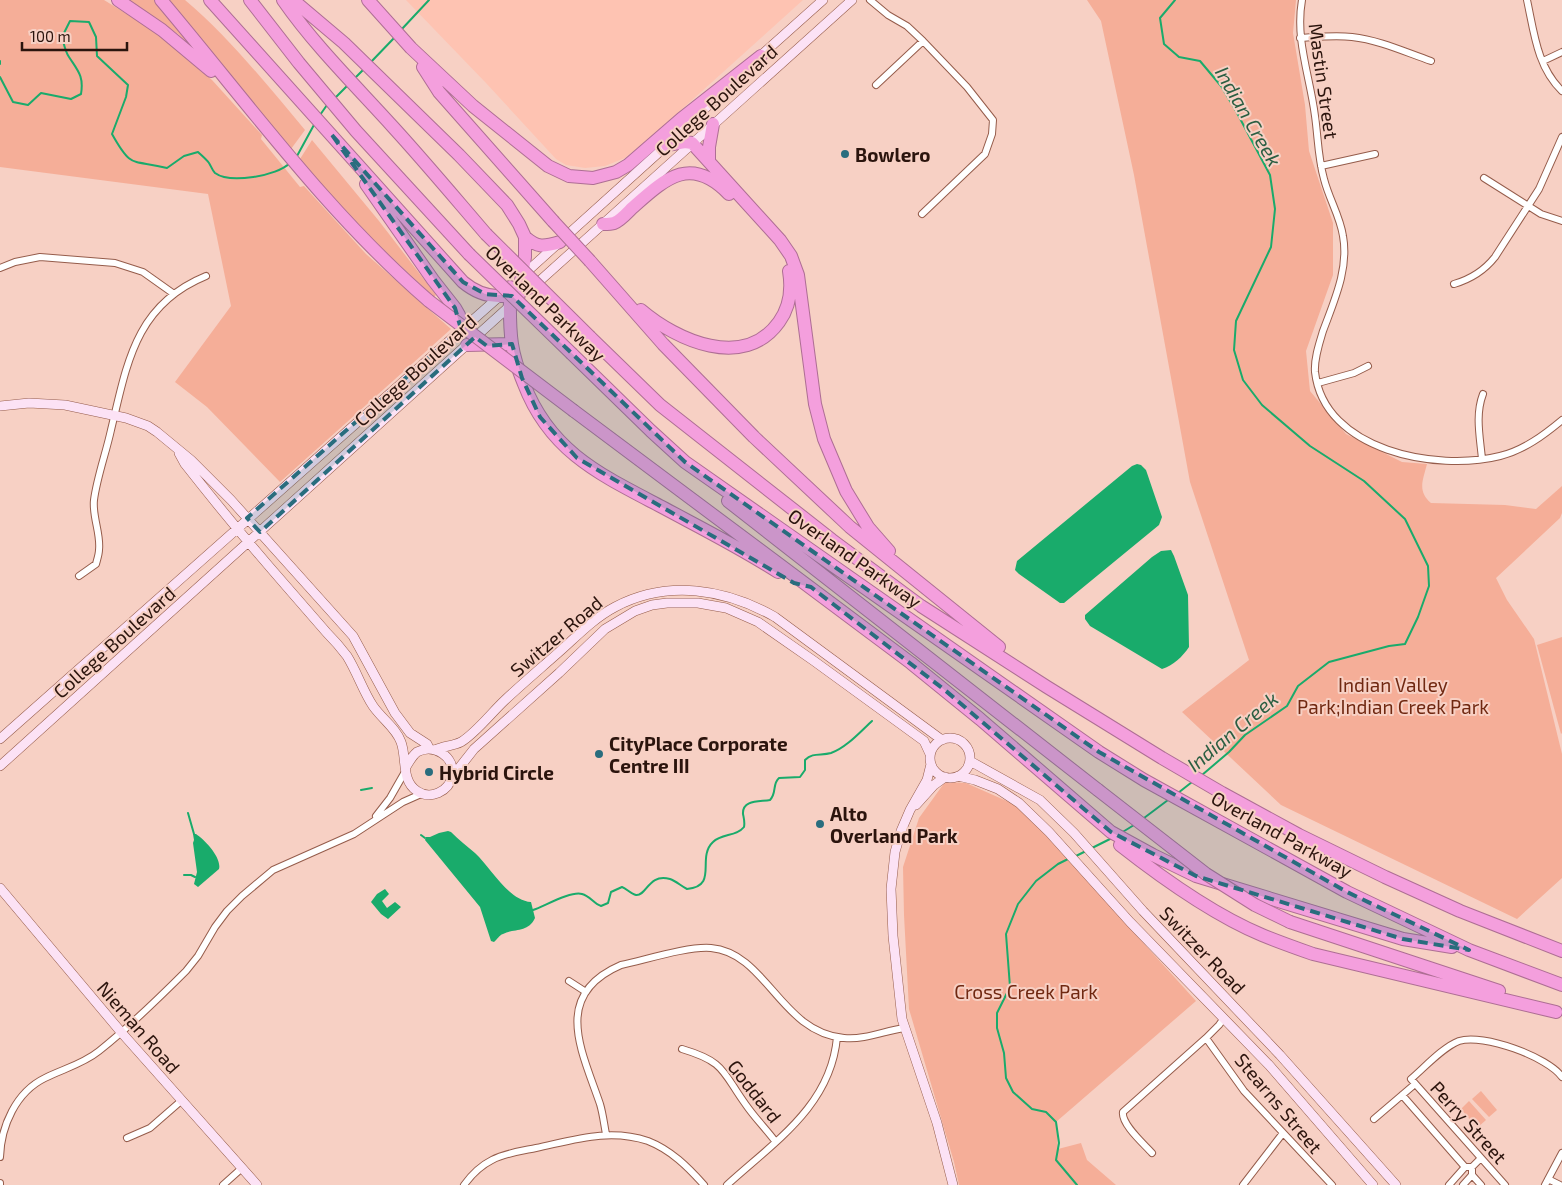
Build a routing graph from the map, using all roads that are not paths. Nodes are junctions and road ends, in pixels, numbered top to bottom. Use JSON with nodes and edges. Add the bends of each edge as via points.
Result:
{"nodes":[{"id":1,"x":118,"y":0,"type":"edge"},
{"id":2,"x":160,"y":0,"type":"edge"},
{"id":3,"x":202,"y":0,"type":"edge"},
{"id":4,"x":210,"y":0,"type":"edge"},
{"id":5,"x":250,"y":0,"type":"edge"},
{"id":6,"x":283,"y":0,"type":"edge"},
{"id":7,"x":293,"y":0,"type":"edge"},
{"id":8,"x":368,"y":0,"type":"edge"},
{"id":9,"x":823,"y":0,"type":"edge"},
{"id":10,"x":852,"y":0,"type":"edge"},
{"id":11,"x":870,"y":0,"type":"edge"},
{"id":12,"x":1302,"y":0,"type":"edge"},
{"id":13,"x":1527,"y":0,"type":"edge"},
{"id":14,"x":221,"y":12,"type":"junction"},
{"id":15,"x":1300,"y":38,"type":"junction"},
{"id":16,"x":923,"y":42,"type":"junction"},
{"id":17,"x":411,"y":48,"type":"junction"},
{"id":18,"x":1562,"y":52,"type":"edge"},
{"id":19,"x":761,"y":56,"type":"junction"},
{"id":20,"x":1431,"y":61,"type":"dead end"},
{"id":21,"x":1543,"y":61,"type":"junction"},
{"id":22,"x":876,"y":85,"type":"dead end"},
{"id":23,"x":233,"y":90,"type":"junction"},
{"id":24,"x":1562,"y":91,"type":"edge"},
{"id":25,"x":713,"y":124,"type":"junction"},
{"id":26,"x":1562,"y":136,"type":"edge"},
{"id":27,"x":692,"y":143,"type":"junction"},
{"id":28,"x":667,"y":145,"type":"junction"},
{"id":29,"x":344,"y":151,"type":"junction"},
{"id":30,"x":1375,"y":154,"type":"dead end"},
{"id":31,"x":709,"y":161,"type":"junction"},
{"id":32,"x":1321,"y":166,"type":"junction"},
{"id":33,"x":1484,"y":178,"type":"dead end"},
{"id":34,"x":1527,"y":206,"type":"junction"},
{"id":35,"x":922,"y":214,"type":"dead end"},
{"id":36,"x":1562,"y":221,"type":"edge"},
{"id":37,"x":603,"y":224,"type":"junction"},
{"id":38,"x":525,"y":237,"type":"junction"},
{"id":39,"x":560,"y":242,"type":"junction"},
{"id":40,"x":0,"y":268,"type":"edge"},
{"id":41,"x":206,"y":276,"type":"dead end"},
{"id":42,"x":521,"y":277,"type":"junction"},
{"id":43,"x":606,"y":280,"type":"junction"},
{"id":44,"x":536,"y":284,"type":"joint"},
{"id":45,"x":1454,"y":284,"type":"dead end"},
{"id":46,"x":174,"y":294,"type":"junction"},
{"id":47,"x":511,"y":296,"type":"junction"},
{"id":48,"x":461,"y":329,"type":"junction"},
{"id":49,"x":512,"y":344,"type":"junction"},
{"id":50,"x":467,"y":345,"type":"junction"},
{"id":51,"x":1368,"y":366,"type":"dead end"},
{"id":52,"x":1318,"y":383,"type":"junction"},
{"id":53,"x":1483,"y":394,"type":"dead end"},
{"id":54,"x":0,"y":406,"type":"edge"},
{"id":55,"x":114,"y":415,"type":"junction"},
{"id":56,"x":1562,"y":420,"type":"edge"},
{"id":57,"x":178,"y":451,"type":"junction"},
{"id":58,"x":1482,"y":459,"type":"junction"},
{"id":59,"x":685,"y":462,"type":"junction"},
{"id":60,"x":216,"y":486,"type":"junction"},
{"id":61,"x":208,"y":493,"type":"junction"},
{"id":62,"x":247,"y":518,"type":"junction"},
{"id":63,"x":236,"y":528,"type":"junction"},
{"id":64,"x":260,"y":532,"type":"junction"},
{"id":65,"x":248,"y":543,"type":"junction"},
{"id":66,"x":908,"y":574,"type":"junction"},
{"id":67,"x":79,"y":576,"type":"dead end"},
{"id":68,"x":811,"y":587,"type":"junction"},
{"id":69,"x":666,"y":592,"type":"junction"},
{"id":70,"x":667,"y":603,"type":"junction"},
{"id":71,"x":357,"y":642,"type":"junction"},
{"id":72,"x":343,"y":651,"type":"junction"},
{"id":73,"x":822,"y":651,"type":"junction"},
{"id":74,"x":814,"y":661,"type":"junction"},
{"id":75,"x":1047,"y":687,"type":"junction"},
{"id":76,"x":505,"y":700,"type":"junction"},
{"id":77,"x":516,"y":712,"type":"junction"},
{"id":78,"x":0,"y":739,"type":"edge"},
{"id":79,"x":942,"y":740,"type":"junction"},
{"id":80,"x":432,"y":749,"type":"junction"},
{"id":81,"x":930,"y":754,"type":"junction"},
{"id":82,"x":970,"y":761,"type":"junction"},
{"id":83,"x":931,"y":764,"type":"junction"},
{"id":84,"x":0,"y":766,"type":"edge"},
{"id":85,"x":406,"y":769,"type":"junction"},
{"id":86,"x":958,"y":776,"type":"junction"},
{"id":87,"x":945,"y":777,"type":"junction"},
{"id":88,"x":452,"y":778,"type":"junction"},
{"id":89,"x":421,"y":794,"type":"junction"},
{"id":90,"x":910,"y":810,"type":"junction"},
{"id":91,"x":372,"y":821,"type":"junction"},
{"id":92,"x":1130,"y":847,"type":"junction"},
{"id":93,"x":0,"y":888,"type":"edge"},
{"id":94,"x":1469,"y":950,"type":"junction"},
{"id":95,"x":1562,"y":951,"type":"edge"},
{"id":96,"x":569,"y":981,"type":"dead end"},
{"id":97,"x":1562,"y":986,"type":"edge"},
{"id":98,"x":586,"y":992,"type":"junction"},
{"id":99,"x":1559,"y":1013,"type":"edge"},
{"id":100,"x":1224,"y":1018,"type":"junction"},
{"id":101,"x":904,"y":1028,"type":"junction"},
{"id":102,"x":120,"y":1032,"type":"junction"},
{"id":103,"x":837,"y":1037,"type":"junction"},
{"id":104,"x":1206,"y":1038,"type":"junction"},
{"id":105,"x":682,"y":1050,"type":"dead end"},
{"id":106,"x":1562,"y":1077,"type":"edge"},
{"id":107,"x":1413,"y":1082,"type":"junction"},
{"id":108,"x":1402,"y":1095,"type":"junction"},
{"id":109,"x":181,"y":1101,"type":"junction"},
{"id":110,"x":1374,"y":1119,"type":"dead end"},
{"id":111,"x":1283,"y":1133,"type":"junction"},
{"id":112,"x":606,"y":1134,"type":"junction"},
{"id":113,"x":127,"y":1138,"type":"dead end"},
{"id":114,"x":775,"y":1142,"type":"junction"},
{"id":115,"x":0,"y":1149,"type":"edge"},
{"id":116,"x":1152,"y":1153,"type":"dead end"},
{"id":117,"x":1562,"y":1154,"type":"edge"},
{"id":118,"x":0,"y":1157,"type":"edge"},
{"id":119,"x":1481,"y":1158,"type":"junction"},
{"id":120,"x":1468,"y":1167,"type":"junction"},
{"id":121,"x":242,"y":1168,"type":"junction"},
{"id":122,"x":1472,"y":1175,"type":"junction"},
{"id":123,"x":1547,"y":1182,"type":"edge"},
{"id":124,"x":223,"y":1185,"type":"edge"},
{"id":125,"x":257,"y":1185,"type":"edge"},
{"id":126,"x":464,"y":1185,"type":"edge"},
{"id":127,"x":704,"y":1185,"type":"edge"},
{"id":128,"x":727,"y":1185,"type":"edge"},
{"id":129,"x":953,"y":1185,"type":"edge"},
{"id":130,"x":1243,"y":1185,"type":"edge"},
{"id":131,"x":1332,"y":1185,"type":"edge"},
{"id":132,"x":1373,"y":1185,"type":"edge"},
{"id":133,"x":1396,"y":1185,"type":"edge"},
{"id":134,"x":1449,"y":1185,"type":"edge"},
{"id":135,"x":1463,"y":1185,"type":"edge"},
{"id":136,"x":1481,"y":1185,"type":"edge"},
{"id":137,"x":1505,"y":1185,"type":"edge"},
{"id":138,"x":1560,"y":1185,"type":"edge"}],
"edges":[{"from":1,"to":23,"type":"highway","via":[[162,30]]},
{"from":2,"to":23,"type":"highway"},
{"from":3,"to":14,"type":"highway"},
{"from":4,"to":14,"type":"highway"},
{"from":5,"to":59,"type":"highway","name":"Overland Parkway","bridge":true,"via":[[356,131],[468,254]]},
{"from":6,"to":75,"type":"highway","name":"Overland Parkway","bridge":true,"via":[[486,234],[660,405],[921,606]]},
{"from":7,"to":38,"type":"highway","via":[[344,43],[492,188],[507,205]]},
{"from":8,"to":17,"type":"highway"},
{"from":9,"to":19,"type":"main road","name":"College Boulevard"},
{"from":10,"to":25,"type":"main road","name":"College Boulevard"},
{"from":11,"to":16,"type":"street","via":[[907,26]]},
{"from":12,"to":15,"type":"street","name":"Mastin Street"},
{"from":13,"to":21,"type":"street","via":[[1537,48]]},
{"from":14,"to":29,"type":"highway"},
{"from":15,"to":20,"type":"street","via":[[1329,36],[1368,40]]},
{"from":15,"to":32,"type":"street","name":"Mastin Street"},
{"from":16,"to":22,"type":"street"},
{"from":16,"to":35,"type":"street","via":[[967,87],[992,120],[992,134],[985,154]]},
{"from":17,"to":19,"type":"highway","via":[[473,106],[548,166],[569,176],[592,178],[616,172],[628,165]]},
{"from":17,"to":43,"type":"highway","bridge":true,"via":[[439,92]]},
{"from":18,"to":21,"type":"street"},
{"from":19,"to":28,"type":"main road","name":"College Boulevard"},
{"from":21,"to":24,"type":"street","via":[[1548,74]]},
{"from":23,"to":68,"type":"highway","bridge":true,"via":[[368,244],[429,300]]},
{"from":25,"to":27,"type":"main road","name":"College Boulevard"},
{"from":25,"to":31,"type":"highway"},
{"from":26,"to":34,"type":"street","via":[[1546,175]]},
{"from":27,"to":28,"type":"highway"},
{"from":27,"to":31,"type":"highway"},
{"from":27,"to":37,"type":"main road","name":"College Boulevard"},
{"from":28,"to":39,"type":"main road","name":"College Boulevard"},
{"from":29,"to":47,"type":"highway","via":[[463,282],[478,292]]},
{"from":29,"to":48,"type":"highway","via":[[456,308]]},
{"from":30,"to":32,"type":"street","name":"Mastin Street"},
{"from":31,"to":66,"type":"highway","via":[[791,256],[798,275],[815,404],[830,458],[868,527]]},
{"from":32,"to":52,"type":"street","name":"Mastin Street","via":[[1341,227],[1344,252],[1342,274],[1317,353],[1315,371]]},
{"from":33,"to":34,"type":"street"},
{"from":34,"to":36,"type":"street"},
{"from":34,"to":45,"type":"street","via":[[1489,264],[1472,277]]},
{"from":37,"to":43,"type":"highway","via":[[615,223],[668,179],[685,174],[703,176],[725,190],[781,254],[789,272],[790,290],[782,317],[766,335],[744,346],[718,347],[692,341],[669,330]]},
{"from":37,"to":44,"type":"main road","name":"College Boulevard"},
{"from":38,"to":39,"type":"highway","via":[[539,246]]},
{"from":38,"to":42,"type":"highway"},
{"from":39,"to":42,"type":"main road","name":"College Boulevard"},
{"from":40,"to":46,"type":"street","via":[[40,257],[115,263],[143,272]]},
{"from":41,"to":46,"type":"street","via":[[190,282]]},
{"from":42,"to":47,"type":"highway"},
{"from":43,"to":66,"type":"highway","via":[[754,437],[850,527]]},
{"from":44,"to":47,"type":"highway"},
{"from":46,"to":55,"type":"street","via":[[150,319],[135,344],[125,368]]},
{"from":47,"to":48,"type":"main road","name":"College Boulevard"},
{"from":47,"to":49,"type":"highway"},
{"from":47,"to":50,"type":"main road","name":"College Boulevard"},
{"from":48,"to":62,"type":"main road","name":"College Boulevard"},
{"from":49,"to":50,"type":"highway"},
{"from":49,"to":68,"type":"highway","via":[[524,386],[540,417],[577,458],[794,583]]},
{"from":50,"to":64,"type":"main road","name":"College Boulevard"},
{"from":51,"to":52,"type":"street"},
{"from":52,"to":58,"type":"street","name":"Mastin Street","via":[[1322,399],[1333,415],[1371,441],[1422,459],[1458,462]]},
{"from":53,"to":58,"type":"street","via":[[1478,419]]},
{"from":54,"to":55,"type":"main road","via":[[52,404]]},
{"from":55,"to":57,"type":"main road","via":[[148,426]]},
{"from":55,"to":67,"type":"street","via":[[94,502],[100,549],[96,564]]},
{"from":56,"to":58,"type":"street","name":"Mastin Street","via":[[1526,445]]},
{"from":57,"to":60,"type":"main road"},
{"from":57,"to":61,"type":"main road"},
{"from":59,"to":94,"type":"highway","name":"Overland Parkway","via":[[1099,752],[1347,892]]},
{"from":59,"to":99,"type":"highway","bridge":true,"via":[[730,504],[1206,874],[1255,905],[1290,922]]},
{"from":60,"to":61,"type":"main road"},
{"from":60,"to":62,"type":"main road"},
{"from":61,"to":63,"type":"main road"},
{"from":62,"to":63,"type":"main road","name":"College Boulevard"},
{"from":62,"to":64,"type":"main road"},
{"from":63,"to":65,"type":"main road"},
{"from":63,"to":78,"type":"main road","name":"College Boulevard"},
{"from":64,"to":65,"type":"main road","name":"College Boulevard"},
{"from":64,"to":71,"type":"main road"},
{"from":65,"to":72,"type":"main road"},
{"from":65,"to":84,"type":"main road","name":"College Boulevard"},
{"from":66,"to":75,"type":"highway"},
{"from":68,"to":92,"type":"highway","via":[[932,680],[1081,806],[1120,844]]},
{"from":69,"to":70,"type":"main road"},
{"from":69,"to":73,"type":"main road","name":"Switzer Road","via":[[715,592],[737,599],[775,617]]},
{"from":69,"to":76,"type":"main road","name":"Switzer Road","via":[[631,599],[597,618]]},
{"from":70,"to":74,"type":"main road","name":"Switzer Road","via":[[698,603],[726,608],[758,622]]},
{"from":70,"to":77,"type":"main road","name":"Switzer Road","via":[[644,607],[614,622]]},
{"from":71,"to":72,"type":"main road"},
{"from":71,"to":80,"type":"main road","via":[[395,713],[410,732]]},
{"from":72,"to":85,"type":"main road","via":[[374,707],[400,739]]},
{"from":73,"to":74,"type":"main road"},
{"from":73,"to":79,"type":"main road","name":"Switzer Road"},
{"from":74,"to":81,"type":"main road","name":"Switzer Road","via":[[924,741]]},
{"from":75,"to":95,"type":"highway","name":"Overland Parkway","via":[[1162,758],[1300,835],[1460,911]]},
{"from":76,"to":77,"type":"main road"},
{"from":76,"to":80,"type":"main road","name":"Switzer Road","via":[[468,737]]},
{"from":77,"to":88,"type":"main road","name":"Switzer Road","via":[[474,750]]},
{"from":79,"to":81,"type":"main road"},
{"from":79,"to":82,"type":"main road","name":"Switzer Road","via":[[960,740],[968,749]]},
{"from":80,"to":85,"type":"main road","via":[[418,752]]},
{"from":80,"to":88,"type":"main road","via":[[446,756],[453,770]]},
{"from":81,"to":83,"type":"main road"},
{"from":82,"to":86,"type":"main road"},
{"from":82,"to":133,"type":"main road","name":"Switzer Road","via":[[1040,800],[1074,833]]},
{"from":83,"to":87,"type":"main road"},
{"from":83,"to":90,"type":"main road"},
{"from":85,"to":89,"type":"main road","via":[[410,785]]},
{"from":85,"to":91,"type":"street"},
{"from":86,"to":87,"type":"main road","name":"Switzer Road"},
{"from":86,"to":100,"type":"main road","name":"Switzer Road","via":[[998,789],[1020,803]]},
{"from":87,"to":90,"type":"main road"},
{"from":88,"to":89,"type":"main road","via":[[449,785],[437,794]]},
{"from":89,"to":91,"type":"street"},
{"from":90,"to":101,"type":"main road","via":[[897,842],[891,889],[898,996]]},
{"from":91,"to":102,"type":"street","via":[[354,834],[273,870],[256,883],[227,911],[186,971]]},
{"from":92,"to":94,"type":"highway","via":[[1196,876],[1247,892],[1403,939]]},
{"from":92,"to":99,"type":"highway","via":[[1213,910],[1261,935],[1313,954]]},
{"from":93,"to":102,"type":"main road","name":"Nieman Road"},
{"from":94,"to":97,"type":"highway","name":"Overland Parkway"},
{"from":96,"to":98,"type":"street"},
{"from":98,"to":103,"type":"street","via":[[602,975],[621,965],[712,948],[742,959],[794,1016],[818,1031]]},
{"from":98,"to":112,"type":"street","via":[[580,1004],[577,1031],[601,1106]]},
{"from":100,"to":104,"type":"street"},
{"from":100,"to":132,"type":"main road","name":"Switzer Road"},
{"from":101,"to":103,"type":"street","via":[[865,1037]]},
{"from":101,"to":129,"type":"main road","via":[[937,1123]]},
{"from":102,"to":109,"type":"main road","name":"Nieman Road"},
{"from":102,"to":115,"type":"street","via":[[92,1057],[44,1078],[27,1091],[13,1110]]},
{"from":103,"to":114,"type":"street","via":[[832,1067],[817,1098]]},
{"from":104,"to":111,"type":"street","name":"Stearns Street","via":[[1244,1091]]},
{"from":104,"to":116,"type":"street","via":[[1123,1112],[1126,1124]]},
{"from":105,"to":114,"type":"street","name":"Goddard","via":[[708,1058],[720,1067]]},
{"from":106,"to":107,"type":"street","via":[[1552,1067],[1527,1054],[1494,1042],[1468,1039],[1451,1045]]},
{"from":107,"to":108,"type":"street"},
{"from":107,"to":119,"type":"street","name":"Perry Street"},
{"from":108,"to":110,"type":"street"},
{"from":108,"to":120,"type":"street"},
{"from":109,"to":113,"type":"street","via":[[150,1128]]},
{"from":109,"to":121,"type":"main road","name":"Nieman Road"},
{"from":111,"to":130,"type":"street"},
{"from":111,"to":131,"type":"street","name":"Stearns Street"},
{"from":112,"to":126,"type":"street","via":[[502,1156],[481,1166]]},
{"from":112,"to":127,"type":"street","via":[[633,1137],[665,1149]]},
{"from":114,"to":128,"type":"street"},
{"from":115,"to":118,"type":"street"},
{"from":117,"to":123,"type":"street"},
{"from":119,"to":120,"type":"street"},
{"from":119,"to":137,"type":"street","name":"Perry Street"},
{"from":120,"to":122,"type":"street"},
{"from":120,"to":134,"type":"street"},
{"from":121,"to":124,"type":"street"},
{"from":121,"to":125,"type":"main road","name":"Nieman Road"},
{"from":122,"to":135,"type":"street"},
{"from":122,"to":136,"type":"street"},
{"from":123,"to":138,"type":"street"}]}
